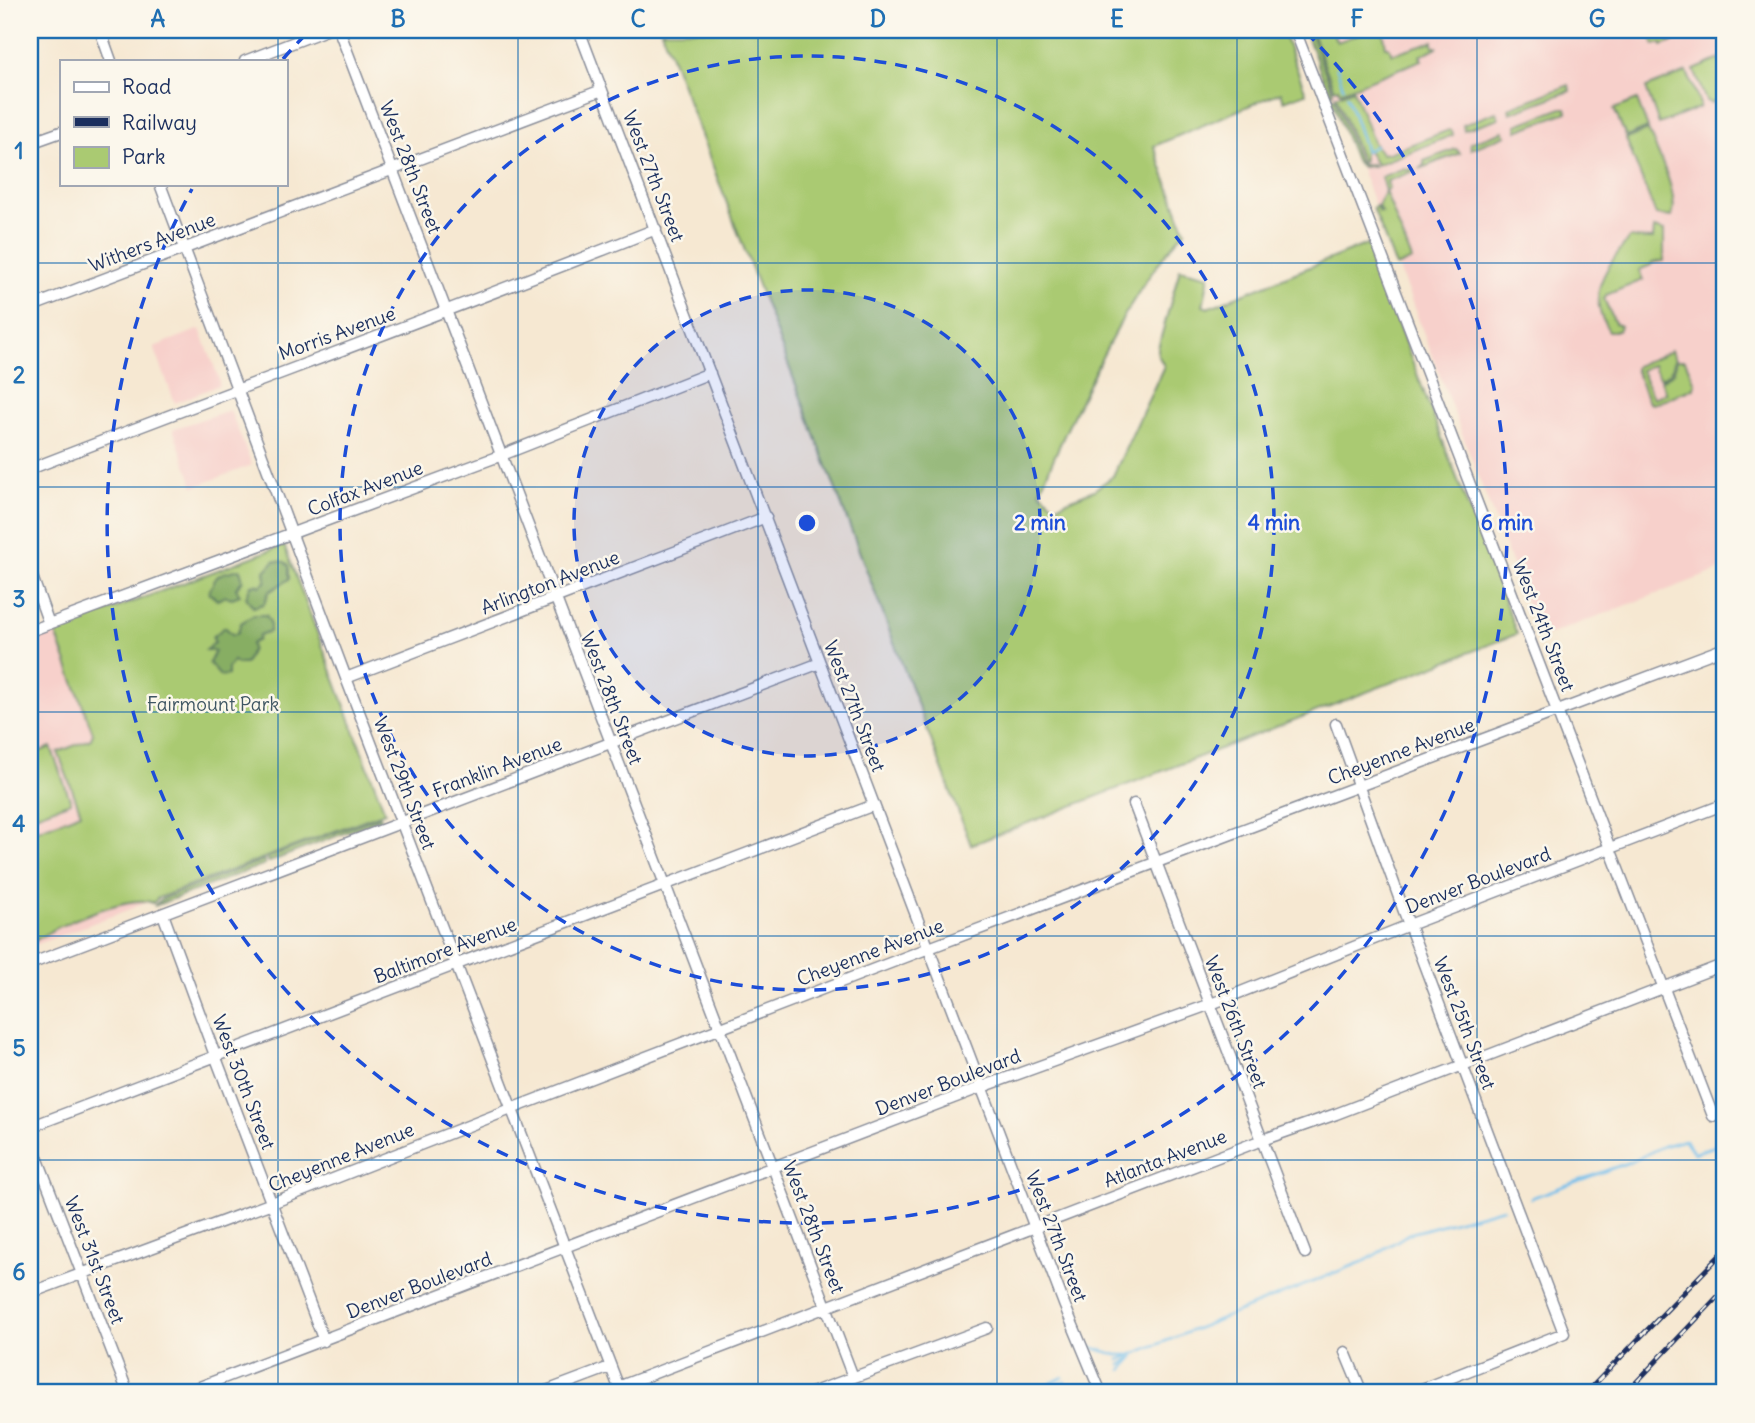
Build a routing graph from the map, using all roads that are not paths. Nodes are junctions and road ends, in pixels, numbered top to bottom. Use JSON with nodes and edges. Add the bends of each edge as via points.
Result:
{"nodes":[{"id":1,"x":100,"y":30,"type":"edge"},
{"id":2,"x":326,"y":30,"type":"edge"},
{"id":3,"x":339,"y":30,"type":"edge"},
{"id":4,"x":579,"y":30,"type":"edge"},
{"id":5,"x":1295,"y":30,"type":"edge"},
{"id":6,"x":111,"y":60,"type":"edge"},
{"id":7,"x":248,"y":60,"type":"edge"},
{"id":8,"x":602,"y":90,"type":"junction"},
{"id":9,"x":60,"y":132,"type":"edge"},
{"id":10,"x":30,"y":144,"type":"edge"},
{"id":11,"x":392,"y":168,"type":"junction"},
{"id":12,"x":161,"y":186,"type":"edge"},
{"id":13,"x":656,"y":229,"type":"junction"},
{"id":14,"x":184,"y":249,"type":"junction"},
{"id":15,"x":30,"y":307,"type":"edge"},
{"id":16,"x":447,"y":312,"type":"junction"},
{"id":17,"x":710,"y":373,"type":"junction"},
{"id":18,"x":238,"y":388,"type":"junction"},
{"id":19,"x":502,"y":455,"type":"junction"},
{"id":20,"x":30,"y":469,"type":"edge"},
{"id":21,"x":766,"y":517,"type":"junction"},
{"id":22,"x":292,"y":535,"type":"junction"},
{"id":23,"x":30,"y":571,"type":"edge"},
{"id":24,"x":556,"y":598,"type":"junction"},
{"id":25,"x":49,"y":624,"type":"junction"},
{"id":26,"x":30,"y":631,"type":"edge"},
{"id":27,"x":1725,"y":648,"type":"edge"},
{"id":28,"x":820,"y":663,"type":"junction"},
{"id":29,"x":346,"y":678,"type":"junction"},
{"id":30,"x":1558,"y":711,"type":"junction"},
{"id":31,"x":1336,"y":724,"type":"dead end"},
{"id":32,"x":610,"y":742,"type":"junction"},
{"id":33,"x":1359,"y":786,"type":"junction"},
{"id":34,"x":1134,"y":804,"type":"dead end"},
{"id":35,"x":1725,"y":804,"type":"edge"},
{"id":36,"x":874,"y":805,"type":"junction"},
{"id":37,"x":402,"y":822,"type":"junction"},
{"id":38,"x":1611,"y":848,"type":"junction"},
{"id":39,"x":1157,"y":863,"type":"junction"},
{"id":40,"x":664,"y":885,"type":"junction"},
{"id":41,"x":163,"y":914,"type":"junction"},
{"id":42,"x":1409,"y":925,"type":"junction"},
{"id":43,"x":929,"y":948,"type":"junction"},
{"id":44,"x":30,"y":964,"type":"edge"},
{"id":45,"x":456,"y":964,"type":"junction"},
{"id":46,"x":1725,"y":964,"type":"edge"},
{"id":47,"x":1663,"y":987,"type":"junction"},
{"id":48,"x":1211,"y":1004,"type":"junction"},
{"id":49,"x":720,"y":1029,"type":"junction"},
{"id":50,"x":216,"y":1058,"type":"junction"},
{"id":51,"x":1462,"y":1066,"type":"junction"},
{"id":52,"x":982,"y":1087,"type":"junction"},
{"id":53,"x":511,"y":1109,"type":"junction"},
{"id":54,"x":1713,"y":1116,"type":"dead end"},
{"id":55,"x":30,"y":1127,"type":"edge"},
{"id":56,"x":30,"y":1139,"type":"edge"},
{"id":57,"x":1262,"y":1140,"type":"junction"},
{"id":58,"x":773,"y":1168,"type":"junction"},
{"id":59,"x":272,"y":1203,"type":"junction"},
{"id":60,"x":1035,"y":1226,"type":"junction"},
{"id":61,"x":564,"y":1247,"type":"junction"},
{"id":62,"x":1306,"y":1253,"type":"dead end"},
{"id":63,"x":82,"y":1273,"type":"junction"},
{"id":64,"x":30,"y":1293,"type":"edge"},
{"id":65,"x":826,"y":1307,"type":"junction"},
{"id":66,"x":986,"y":1328,"type":"dead end"},
{"id":67,"x":324,"y":1341,"type":"junction"},
{"id":68,"x":1345,"y":1352,"type":"dead end"},
{"id":69,"x":610,"y":1367,"type":"junction"},
{"id":70,"x":853,"y":1377,"type":"junction"},
{"id":71,"x":619,"y":1390,"type":"edge"},
{"id":72,"x":128,"y":1393,"type":"edge"},
{"id":73,"x":184,"y":1393,"type":"edge"},
{"id":74,"x":541,"y":1393,"type":"edge"},
{"id":75,"x":811,"y":1393,"type":"edge"},
{"id":76,"x":1101,"y":1393,"type":"edge"},
{"id":77,"x":1362,"y":1393,"type":"edge"},
{"id":78,"x":1412,"y":1393,"type":"edge"}],
"edges":[{"from":1,"to":6,"type":"street"},
{"from":2,"to":7,"type":"street"},
{"from":3,"to":11,"type":"street","name":"West 28th Street"},
{"from":4,"to":8,"type":"street","name":"West 27th Street"},
{"from":5,"to":30,"type":"street","name":"West 24th Street"},
{"from":8,"to":11,"type":"street","name":"Withers Avenue"},
{"from":8,"to":13,"type":"street","name":"West 27th Street"},
{"from":9,"to":10,"type":"street"},
{"from":11,"to":14,"type":"street","name":"Withers Avenue"},
{"from":11,"to":16,"type":"street","name":"West 28th Street"},
{"from":12,"to":14,"type":"street","name":"West 29th Street"},
{"from":13,"to":16,"type":"street","name":"Morris Avenue"},
{"from":13,"to":17,"type":"street","name":"West 27th Street"},
{"from":14,"to":15,"type":"street","name":"Withers Avenue"},
{"from":14,"to":18,"type":"street","name":"West 29th Street"},
{"from":16,"to":18,"type":"street","name":"Morris Avenue"},
{"from":16,"to":19,"type":"street","name":"West 28th Street"},
{"from":17,"to":19,"type":"street","name":"Colfax Avenue"},
{"from":17,"to":21,"type":"street","name":"West 27th Street"},
{"from":18,"to":20,"type":"street","name":"Morris Avenue"},
{"from":18,"to":22,"type":"street","name":"West 29th Street"},
{"from":19,"to":22,"type":"street","name":"Colfax Avenue"},
{"from":19,"to":24,"type":"street","name":"West 28th Street"},
{"from":21,"to":24,"type":"street","name":"Arlington Avenue"},
{"from":21,"to":28,"type":"street","name":"West 27th Street"},
{"from":22,"to":25,"type":"street","name":"Colfax Avenue"},
{"from":22,"to":29,"type":"street","name":"West 29th Street"},
{"from":23,"to":25,"type":"street"},
{"from":24,"to":29,"type":"street","name":"Arlington Avenue"},
{"from":24,"to":32,"type":"street","name":"West 28th Street"},
{"from":25,"to":26,"type":"street","name":"Colfax Avenue"},
{"from":27,"to":30,"type":"street","name":"Cheyenne Avenue"},
{"from":28,"to":32,"type":"street","name":"Franklin Avenue"},
{"from":28,"to":36,"type":"street","name":"West 27th Street"},
{"from":29,"to":37,"type":"street","name":"West 29th Street"},
{"from":30,"to":33,"type":"street","name":"Cheyenne Avenue"},
{"from":30,"to":38,"type":"street","name":"West 24th Street"},
{"from":31,"to":33,"type":"street","name":"West 25th Street"},
{"from":32,"to":37,"type":"street","name":"Franklin Avenue"},
{"from":32,"to":40,"type":"street","name":"West 28th Street"},
{"from":33,"to":39,"type":"street","name":"Cheyenne Avenue"},
{"from":33,"to":42,"type":"street","name":"West 25th Street"},
{"from":34,"to":39,"type":"street","name":"West 26th Street"},
{"from":35,"to":38,"type":"street","name":"Denver Boulevard"},
{"from":36,"to":40,"type":"street","name":"Baltimore Avenue"},
{"from":36,"to":43,"type":"street","name":"West 27th Street"},
{"from":37,"to":41,"type":"street","name":"Franklin Avenue"},
{"from":37,"to":45,"type":"street","name":"West 29th Street"},
{"from":38,"to":42,"type":"street","name":"Denver Boulevard"},
{"from":38,"to":47,"type":"street","name":"West 24th Street"},
{"from":39,"to":43,"type":"street","name":"Cheyenne Avenue"},
{"from":39,"to":48,"type":"street","name":"West 26th Street"},
{"from":40,"to":45,"type":"street","name":"Baltimore Avenue"},
{"from":40,"to":49,"type":"street","name":"West 28th Street"},
{"from":41,"to":44,"type":"street","name":"Franklin Avenue"},
{"from":41,"to":50,"type":"street","name":"West 30th Street"},
{"from":42,"to":48,"type":"street","name":"Denver Boulevard"},
{"from":42,"to":51,"type":"street","name":"West 25th Street"},
{"from":43,"to":49,"type":"street","name":"Cheyenne Avenue"},
{"from":43,"to":52,"type":"street","name":"West 27th Street"},
{"from":45,"to":50,"type":"street","name":"Baltimore Avenue"},
{"from":45,"to":53,"type":"street","name":"West 29th Street"},
{"from":46,"to":47,"type":"street","name":"Atlanta Avenue"},
{"from":47,"to":51,"type":"street","name":"Atlanta Avenue"},
{"from":47,"to":54,"type":"street","name":"West 24th Street"},
{"from":48,"to":52,"type":"street","name":"Denver Boulevard"},
{"from":48,"to":57,"type":"street","name":"West 26th Street"},
{"from":49,"to":53,"type":"street","name":"Cheyenne Avenue"},
{"from":49,"to":58,"type":"street","name":"West 28th Street"},
{"from":50,"to":55,"type":"street","name":"Baltimore Avenue"},
{"from":50,"to":59,"type":"street","name":"West 30th Street"},
{"from":51,"to":57,"type":"street","name":"Atlanta Avenue"},
{"from":51,"to":78,"type":"street","name":"West 25th Street","via":[[1564,1333]]},
{"from":52,"to":58,"type":"street","name":"Denver Boulevard"},
{"from":52,"to":60,"type":"street","name":"West 27th Street"},
{"from":53,"to":59,"type":"street","name":"Cheyenne Avenue"},
{"from":53,"to":61,"type":"street","name":"West 29th Street"},
{"from":56,"to":63,"type":"street","name":"West 31st Street"},
{"from":57,"to":60,"type":"street","name":"Atlanta Avenue"},
{"from":57,"to":62,"type":"street","name":"West 26th Street"},
{"from":58,"to":61,"type":"street","name":"Denver Boulevard"},
{"from":58,"to":65,"type":"street","name":"West 28th Street"},
{"from":59,"to":63,"type":"street","name":"Cheyenne Avenue"},
{"from":59,"to":67,"type":"street","name":"West 30th Street"},
{"from":60,"to":65,"type":"street","name":"Atlanta Avenue"},
{"from":60,"to":76,"type":"street","name":"West 27th Street"},
{"from":61,"to":67,"type":"street","name":"Denver Boulevard"},
{"from":61,"to":69,"type":"street","name":"West 29th Street"},
{"from":63,"to":64,"type":"street","name":"Cheyenne Avenue"},
{"from":63,"to":72,"type":"street","name":"West 31st Street"},
{"from":65,"to":70,"type":"street","name":"West 28th Street"},
{"from":65,"to":71,"type":"street","name":"Atlanta Avenue"},
{"from":66,"to":70,"type":"street"},
{"from":67,"to":73,"type":"street","name":"Denver Boulevard"},
{"from":68,"to":77,"type":"street"},
{"from":69,"to":71,"type":"street","name":"West 29th Street"},
{"from":69,"to":74,"type":"street"},
{"from":70,"to":75,"type":"street"}]}
